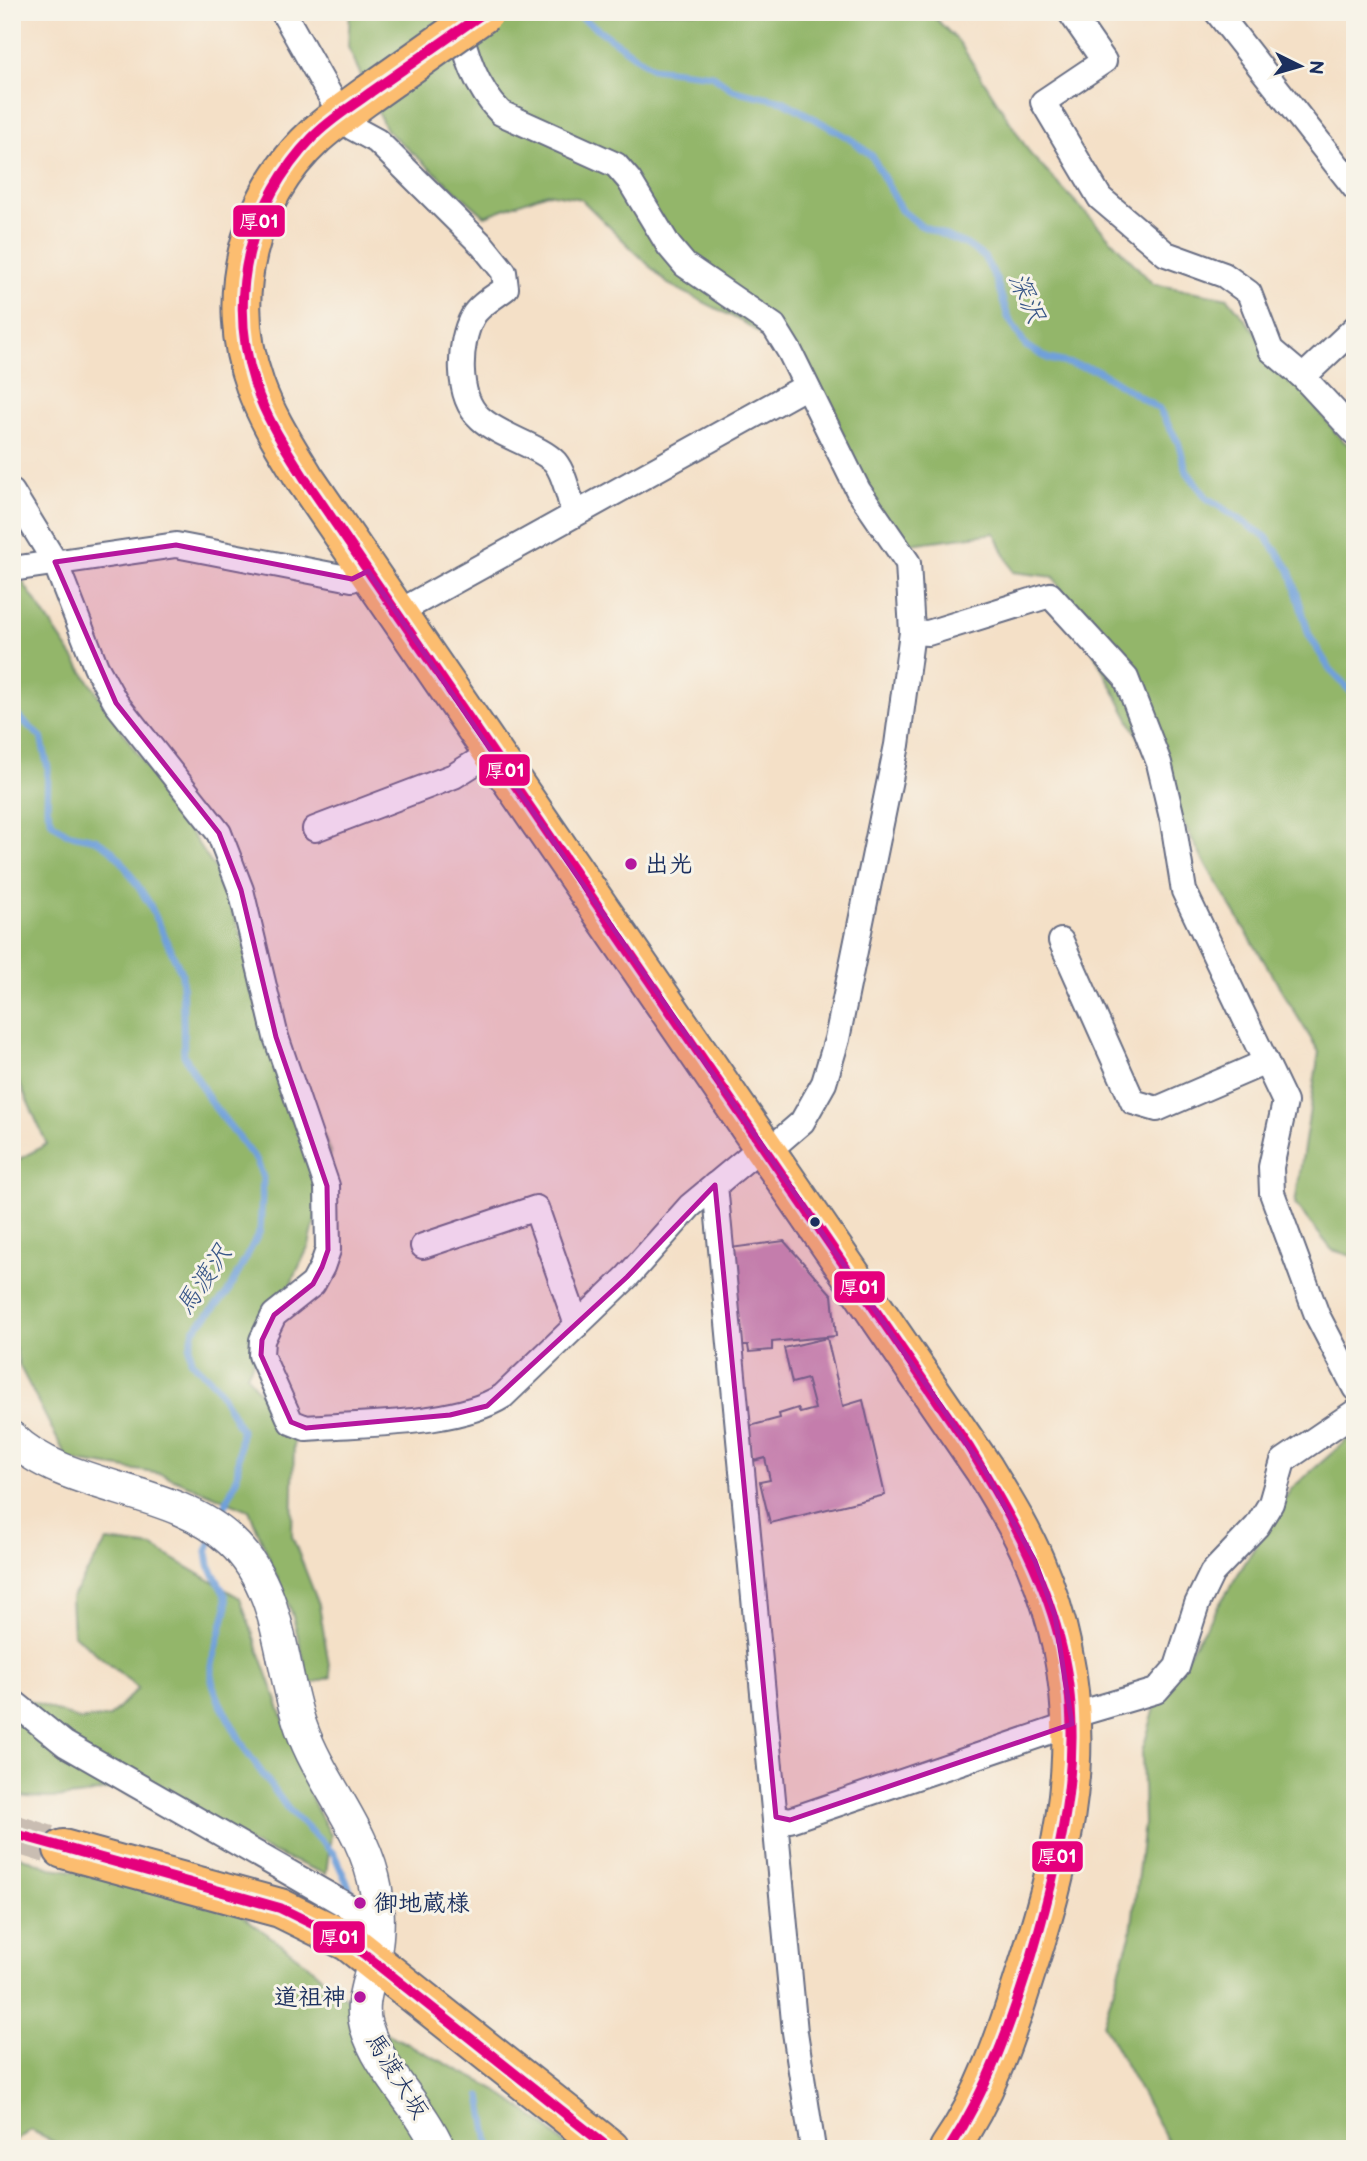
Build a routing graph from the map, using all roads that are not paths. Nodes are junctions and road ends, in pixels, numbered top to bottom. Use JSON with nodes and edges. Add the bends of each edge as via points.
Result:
{"nodes":[{"id":1,"x":283,"y":12,"type":"edge"},
{"id":2,"x":458,"y":12,"type":"edge"},
{"id":3,"x":485,"y":12,"type":"edge"},
{"id":4,"x":1070,"y":12,"type":"edge"},
{"id":5,"x":1217,"y":12,"type":"edge"},
{"id":6,"x":355,"y":104,"type":"junction"},
{"id":7,"x":1355,"y":188,"type":"edge"},
{"id":8,"x":1355,"y":328,"type":"edge"},
{"id":9,"x":1303,"y":377,"type":"junction"},
{"id":10,"x":805,"y":387,"type":"junction"},
{"id":11,"x":1355,"y":433,"type":"edge"},
{"id":12,"x":12,"y":492,"type":"edge"},
{"id":13,"x":574,"y":513,"type":"junction"},
{"id":14,"x":55,"y":562,"type":"junction"},
{"id":15,"x":12,"y":569,"type":"edge"},
{"id":16,"x":368,"y":571,"type":"junction"},
{"id":17,"x":397,"y":613,"type":"junction"},
{"id":18,"x":912,"y":632,"type":"junction"},
{"id":19,"x":492,"y":752,"type":"junction"},
{"id":20,"x":315,"y":829,"type":"dead end"},
{"id":21,"x":1061,"y":941,"type":"dead end"},
{"id":22,"x":1266,"y":1062,"type":"junction"},
{"id":23,"x":766,"y":1153,"type":"junction"},
{"id":24,"x":715,"y":1185,"type":"junction"},
{"id":25,"x":423,"y":1246,"type":"dead end"},
{"id":26,"x":577,"y":1325,"type":"junction"},
{"id":27,"x":1355,"y":1388,"type":"edge"},
{"id":28,"x":1355,"y":1412,"type":"edge"},
{"id":29,"x":12,"y":1437,"type":"edge"},
{"id":30,"x":12,"y":1700,"type":"edge"},
{"id":31,"x":1072,"y":1720,"type":"junction"},
{"id":32,"x":776,"y":1817,"type":"junction"},
{"id":33,"x":63,"y":1849,"type":"tunnel mouth"},
{"id":34,"x":375,"y":1945,"type":"junction"},
{"id":35,"x":439,"y":2149,"type":"edge"},
{"id":36,"x":610,"y":2149,"type":"edge"},
{"id":37,"x":813,"y":2149,"type":"edge"},
{"id":38,"x":949,"y":2149,"type":"edge"}],
"edges":[{"from":1,"to":6,"type":"street"},
{"from":2,"to":10,"type":"street","via":[[470,64],[486,98],[501,113],[616,165],[685,265],[774,326]]},
{"from":3,"to":6,"type":"highway","bridge":true},
{"from":4,"to":9,"type":"street","via":[[1104,61],[1043,102],[1100,198],[1166,254],[1224,275],[1249,293],[1270,350]]},
{"from":5,"to":7,"type":"street"},
{"from":6,"to":13,"type":"street","via":[[353,128],[377,141],[416,178],[504,272],[506,288],[473,314],[465,340],[464,384],[469,406],[481,419],[557,465]]},
{"from":6,"to":16,"type":"highway","via":[[304,148],[269,198],[248,245],[241,280],[241,317],[255,386],[277,434]]},
{"from":8,"to":9,"type":"street"},
{"from":9,"to":11,"type":"street"},
{"from":10,"to":13,"type":"street"},
{"from":10,"to":18,"type":"street","via":[[858,490],[908,563]]},
{"from":12,"to":14,"type":"street"},
{"from":13,"to":17,"type":"street"},
{"from":14,"to":15,"type":"street"},
{"from":14,"to":16,"type":"street","via":[[176,545],[352,579]]},
{"from":14,"to":26,"type":"street","via":[[96,667],[116,703],[219,832],[241,890],[276,1037],[327,1186],[328,1250],[321,1267],[313,1283],[274,1315],[262,1340],[261,1355],[290,1422],[319,1427],[450,1415],[487,1406]]},
{"from":16,"to":17,"type":"highway"},
{"from":17,"to":19,"type":"highway"},
{"from":18,"to":22,"type":"street","via":[[928,633],[1050,595],[1126,678],[1159,763],[1184,891]]},
{"from":18,"to":23,"type":"street","via":[[897,745],[838,1039],[824,1083],[802,1122]]},
{"from":19,"to":20,"type":"street","via":[[454,776]]},
{"from":19,"to":23,"type":"highway"},
{"from":21,"to":22,"type":"street","via":[[1133,1102],[1157,1109]]},
{"from":22,"to":27,"type":"street","via":[[1284,1102],[1271,1167],[1272,1193],[1317,1315]]},
{"from":23,"to":24,"type":"street","via":[[749,1157]]},
{"from":23,"to":31,"type":"highway","via":[[969,1447],[1015,1522],[1055,1616],[1069,1678]]},
{"from":24,"to":26,"type":"street"},
{"from":24,"to":32,"type":"street"},
{"from":25,"to":26,"type":"street","via":[[547,1205]]},
{"from":28,"to":31,"type":"street","via":[[1283,1461],[1271,1503],[1258,1525],[1212,1573],[1177,1667],[1156,1691]]},
{"from":29,"to":34,"type":"street","name":"馬渡大坂","via":[[60,1467],[184,1510],[230,1540],[259,1577],[301,1727],[367,1850],[376,1892]]},
{"from":30,"to":34,"type":"street","via":[[65,1744],[351,1908]]},
{"from":31,"to":32,"type":"street","via":[[790,1820]]},
{"from":31,"to":38,"type":"highway","via":[[1068,1814],[1052,1894],[988,2083]]},
{"from":32,"to":37,"type":"street","via":[[796,2032]]},
{"from":33,"to":34,"type":"highway","via":[[280,1908],[349,1942]]},
{"from":34,"to":35,"type":"street","name":"馬渡大坂","via":[[362,2006],[370,2038]]},
{"from":34,"to":36,"type":"highway"}]}
